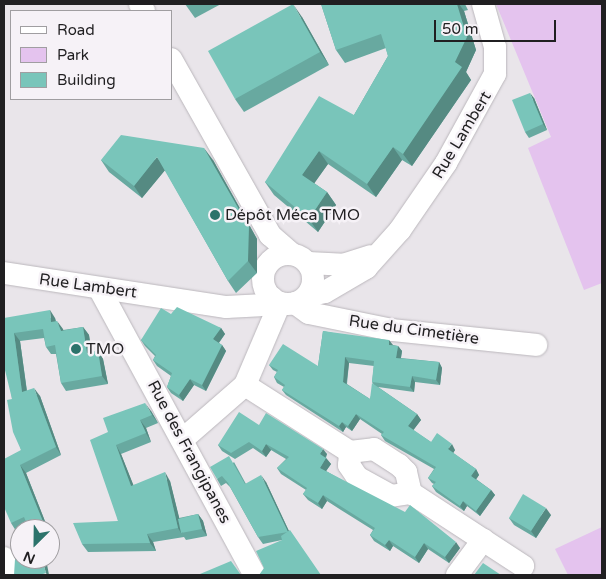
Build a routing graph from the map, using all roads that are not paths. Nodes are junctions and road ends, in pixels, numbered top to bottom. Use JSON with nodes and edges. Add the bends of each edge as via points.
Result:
{"nodes":[{"id":1,"x":483,"y":4,"type":"edge"},
{"id":2,"x":172,"y":61,"type":"edge"},
{"id":3,"x":270,"y":235,"type":"junction"},
{"id":4,"x":381,"y":252,"type":"junction"},
{"id":5,"x":300,"y":258,"type":"junction"},
{"id":6,"x":4,"y":273,"type":"edge"},
{"id":7,"x":100,"y":290,"type":"junction"},
{"id":8,"x":281,"y":291,"type":"junction"},
{"id":9,"x":145,"y":295,"type":"junction"},
{"id":10,"x":122,"y":329,"type":"junction"},
{"id":11,"x":536,"y":345,"type":"dead end"},
{"id":12,"x":245,"y":385,"type":"junction"},
{"id":13,"x":182,"y":440,"type":"junction"},
{"id":14,"x":350,"y":452,"type":"junction"},
{"id":15,"x":412,"y":493,"type":"junction"},
{"id":16,"x":483,"y":540,"type":"junction"},
{"id":17,"x":4,"y":558,"type":"edge"},
{"id":18,"x":523,"y":566,"type":"dead end"},
{"id":19,"x":8,"y":575,"type":"edge"},
{"id":20,"x":255,"y":575,"type":"edge"},
{"id":21,"x":457,"y":575,"type":"edge"}],
"edges":[{"from":1,"to":4,"type":"street","name":"Rue Lambert","via":[[496,48],[490,88],[424,197]]},
{"from":2,"to":3,"type":"street"},
{"from":3,"to":5,"type":"street"},
{"from":3,"to":8,"type":"street"},
{"from":4,"to":5,"type":"street","via":[[343,265]]},
{"from":4,"to":8,"type":"street","name":"Rue Lambert","via":[[347,281]]},
{"from":5,"to":8,"type":"street"},
{"from":5,"to":8,"type":"street","via":[[314,280]]},
{"from":6,"to":7,"type":"street","name":"Rue Lambert"},
{"from":7,"to":9,"type":"street","name":"Rue Lambert"},
{"from":7,"to":10,"type":"street","name":"Rue des Frangipanes"},
{"from":8,"to":9,"type":"street","name":"Rue Lambert","via":[[260,306],[243,307]]},
{"from":8,"to":11,"type":"street","name":"Rue du Cimetière","via":[[309,313],[392,330]]},
{"from":8,"to":12,"type":"street"},
{"from":9,"to":10,"type":"street"},
{"from":10,"to":13,"type":"street","name":"Rue des Frangipanes"},
{"from":12,"to":13,"type":"street"},
{"from":12,"to":14,"type":"street"},
{"from":13,"to":20,"type":"street","name":"Rue des Frangipanes"},
{"from":14,"to":15,"type":"street","via":[[374,449],[399,465],[406,472]]},
{"from":14,"to":15,"type":"street","via":[[349,465],[357,477],[391,496]]},
{"from":15,"to":16,"type":"street"},
{"from":16,"to":18,"type":"street"},
{"from":16,"to":21,"type":"street"},
{"from":17,"to":19,"type":"street"}]}
